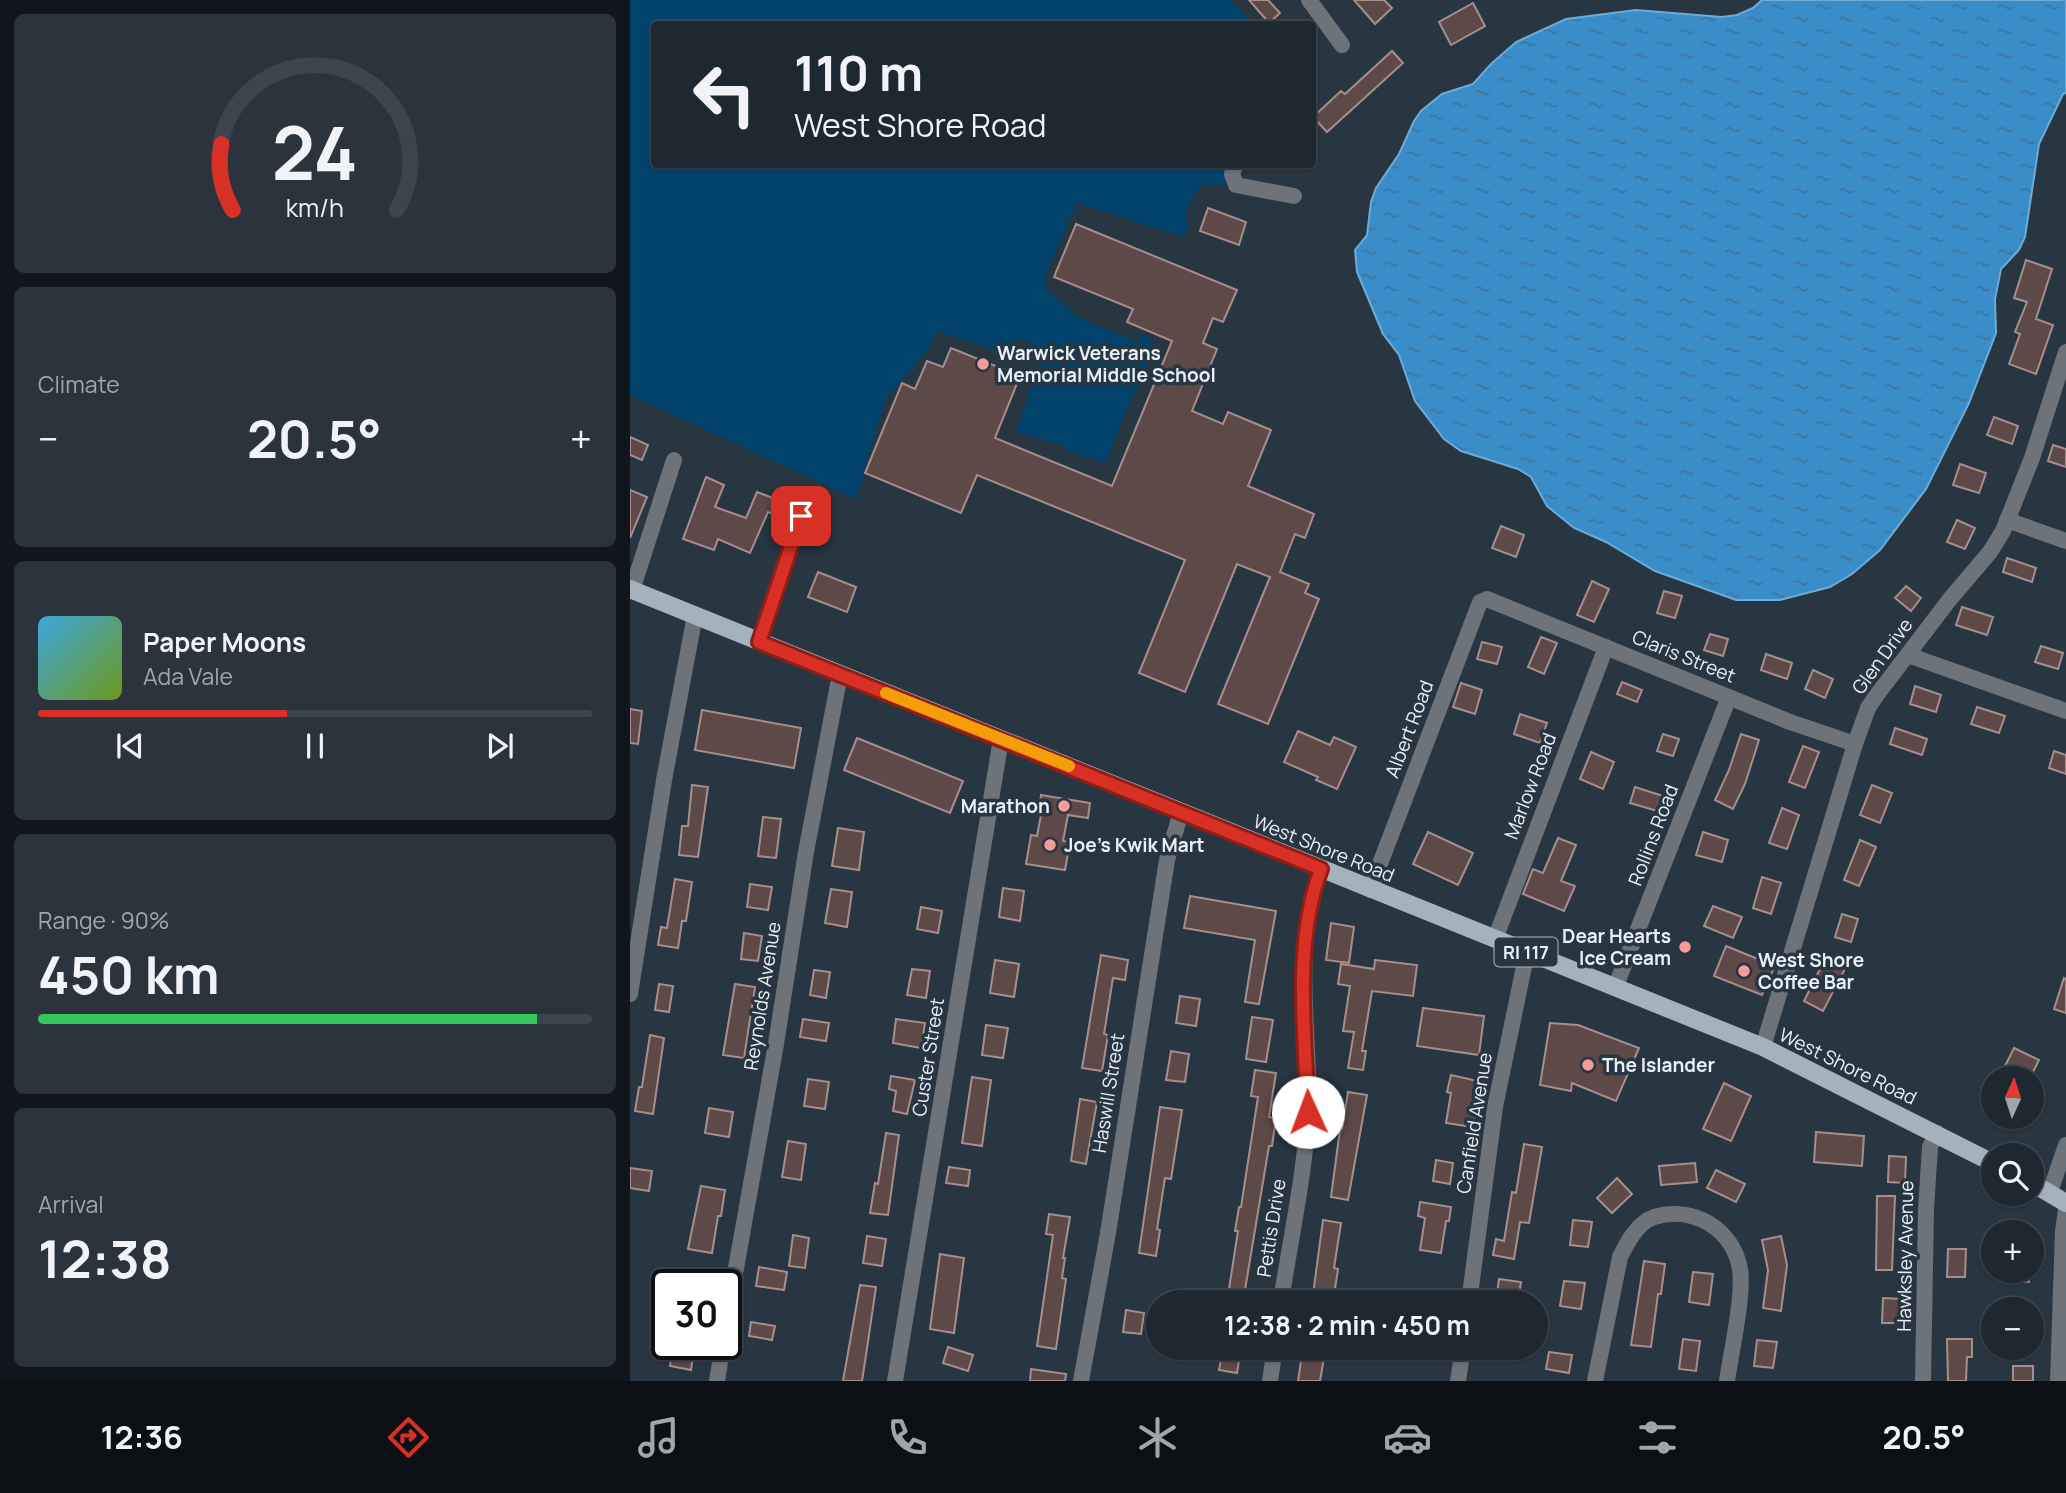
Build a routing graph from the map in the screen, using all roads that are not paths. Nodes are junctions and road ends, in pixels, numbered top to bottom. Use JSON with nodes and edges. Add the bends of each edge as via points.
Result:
{"nodes":[{"id":1,"x":1309,"y":0,"type":"edge"},
{"id":2,"x":1318,"y":26,"type":"edge"},
{"id":3,"x":1342,"y":44,"type":"dead end"},
{"id":4,"x":1234,"y":168,"type":"edge"},
{"id":5,"x":1294,"y":196,"type":"dead end"},
{"id":6,"x":2066,"y":352,"type":"edge"},
{"id":7,"x":2061,"y":387,"type":"edge"},
{"id":8,"x":674,"y":460,"type":"dead end"},
{"id":9,"x":801,"y":516,"type":"dead end"},
{"id":10,"x":2007,"y":520,"type":"junction"},
{"id":11,"x":2066,"y":541,"type":"edge"},
{"id":12,"x":631,"y":590,"type":"edge"},
{"id":13,"x":1499,"y":603,"type":"joint"},
{"id":14,"x":695,"y":615,"type":"junction"},
{"id":15,"x":759,"y":642,"type":"junction"},
{"id":16,"x":1606,"y":648,"type":"junction"},
{"id":17,"x":1908,"y":655,"type":"junction"},
{"id":18,"x":840,"y":674,"type":"junction"},
{"id":19,"x":1729,"y":697,"type":"junction"},
{"id":20,"x":2066,"y":711,"type":"edge"},
{"id":21,"x":1001,"y":739,"type":"junction"},
{"id":22,"x":1855,"y":744,"type":"junction"},
{"id":23,"x":1181,"y":812,"type":"junction"},
{"id":24,"x":1321,"y":869,"type":"junction"},
{"id":25,"x":1370,"y":890,"type":"junction"},
{"id":26,"x":1495,"y":939,"type":"junction"},
{"id":27,"x":1527,"y":952,"type":"junction"},
{"id":28,"x":1615,"y":988,"type":"junction"},
{"id":29,"x":630,"y":994,"type":"edge"},
{"id":30,"x":1763,"y":1047,"type":"junction"},
{"id":31,"x":1937,"y":1133,"type":"junction"},
{"id":32,"x":2066,"y":1145,"type":"edge"},
{"id":33,"x":1981,"y":1157,"type":"edge"},
{"id":34,"x":2044,"y":1189,"type":"edge"},
{"id":35,"x":2050,"y":1192,"type":"junction"},
{"id":36,"x":2066,"y":1203,"type":"edge"},
{"id":37,"x":2066,"y":1209,"type":"edge"},
{"id":38,"x":736,"y":1269,"type":"edge"},
{"id":39,"x":2064,"y":1280,"type":"edge"},
{"id":40,"x":1283,"y":1290,"type":"edge"},
{"id":41,"x":1471,"y":1290,"type":"edge"},
{"id":42,"x":720,"y":1360,"type":"edge"},
{"id":43,"x":1273,"y":1360,"type":"edge"},
{"id":44,"x":1461,"y":1360,"type":"edge"},
{"id":45,"x":717,"y":1381,"type":"edge"},
{"id":46,"x":895,"y":1381,"type":"edge"},
{"id":47,"x":1081,"y":1381,"type":"edge"},
{"id":48,"x":1270,"y":1381,"type":"edge"},
{"id":49,"x":1458,"y":1381,"type":"edge"},
{"id":50,"x":1595,"y":1381,"type":"edge"},
{"id":51,"x":1727,"y":1381,"type":"edge"},
{"id":52,"x":1923,"y":1381,"type":"edge"},
{"id":53,"x":2058,"y":1381,"type":"edge"}],
"edges":[{"from":1,"to":2,"type":"street"},
{"from":2,"to":3,"type":"street"},
{"from":4,"to":5,"type":"street","via":[[1236,185]]},
{"from":6,"to":7,"type":"street","name":"Glen Drive"},
{"from":7,"to":10,"type":"street","name":"Glen Drive"},
{"from":8,"to":12,"type":"street"},
{"from":9,"to":15,"type":"street"},
{"from":10,"to":11,"type":"street"},
{"from":10,"to":17,"type":"street","name":"Glen Drive","via":[[1990,552]]},
{"from":12,"to":14,"type":"main road","name":"West Shore Road","number":"RI 117"},
{"from":13,"to":16,"type":"street","name":"Claris Street"},
{"from":13,"to":25,"type":"street","name":"Albert Road","via":[[1480,602]]},
{"from":14,"to":15,"type":"main road","name":"West Shore Road","number":"RI 117"},
{"from":14,"to":29,"type":"street"},
{"from":15,"to":18,"type":"main road","name":"West Shore Road","number":"RI 117"},
{"from":16,"to":19,"type":"street","name":"Claris Street"},
{"from":16,"to":26,"type":"street","name":"Marlow Road"},
{"from":17,"to":20,"type":"street"},
{"from":17,"to":22,"type":"street","name":"Glen Drive","via":[[1868,708]]},
{"from":18,"to":21,"type":"main road","name":"West Shore Road","number":"RI 117"},
{"from":18,"to":38,"type":"street","name":"Reynolds Avenue"},
{"from":19,"to":22,"type":"street","name":"Claris Street"},
{"from":19,"to":28,"type":"street","name":"Rollins Road"},
{"from":21,"to":23,"type":"main road","name":"West Shore Road","number":"RI 117"},
{"from":21,"to":46,"type":"street","name":"Custer Street"},
{"from":22,"to":30,"type":"street","name":"Glen Drive"},
{"from":23,"to":24,"type":"main road","name":"West Shore Road","number":"RI 117"},
{"from":23,"to":47,"type":"street","name":"Haswill Street","via":[[1167,860]]},
{"from":24,"to":25,"type":"main road","name":"West Shore Road","number":"RI 117"},
{"from":24,"to":40,"type":"street","name":"Pettis Drive","via":[[1310,898],[1305,948],[1308,1112]]},
{"from":25,"to":26,"type":"main road","name":"West Shore Road","number":"RI 117"},
{"from":26,"to":27,"type":"main road","name":"West Shore Road","number":"RI 117"},
{"from":27,"to":28,"type":"main road","name":"West Shore Road","number":"RI 117"},
{"from":27,"to":41,"type":"street","name":"Canfield Avenue","via":[[1495,1107]]},
{"from":28,"to":30,"type":"main road","name":"West Shore Road","number":"RI 117"},
{"from":30,"to":31,"type":"main road","name":"West Shore Road","number":"RI 117"},
{"from":31,"to":33,"type":"main road","name":"West Shore Road","number":"RI 117"},
{"from":31,"to":52,"type":"street","name":"Hawksley Avenue","via":[[1930,1147],[1928,1172]]},
{"from":32,"to":35,"type":"street"},
{"from":34,"to":35,"type":"main road"},
{"from":35,"to":36,"type":"main road"},
{"from":37,"to":39,"type":"street"},
{"from":39,"to":53,"type":"street"},
{"from":42,"to":45,"type":"street"},
{"from":43,"to":48,"type":"street"},
{"from":44,"to":49,"type":"street"},
{"from":50,"to":51,"type":"street","via":[[1619,1257],[1642,1225],[1654,1217],[1690,1216],[1721,1231],[1739,1266],[1741,1287]]}]}
